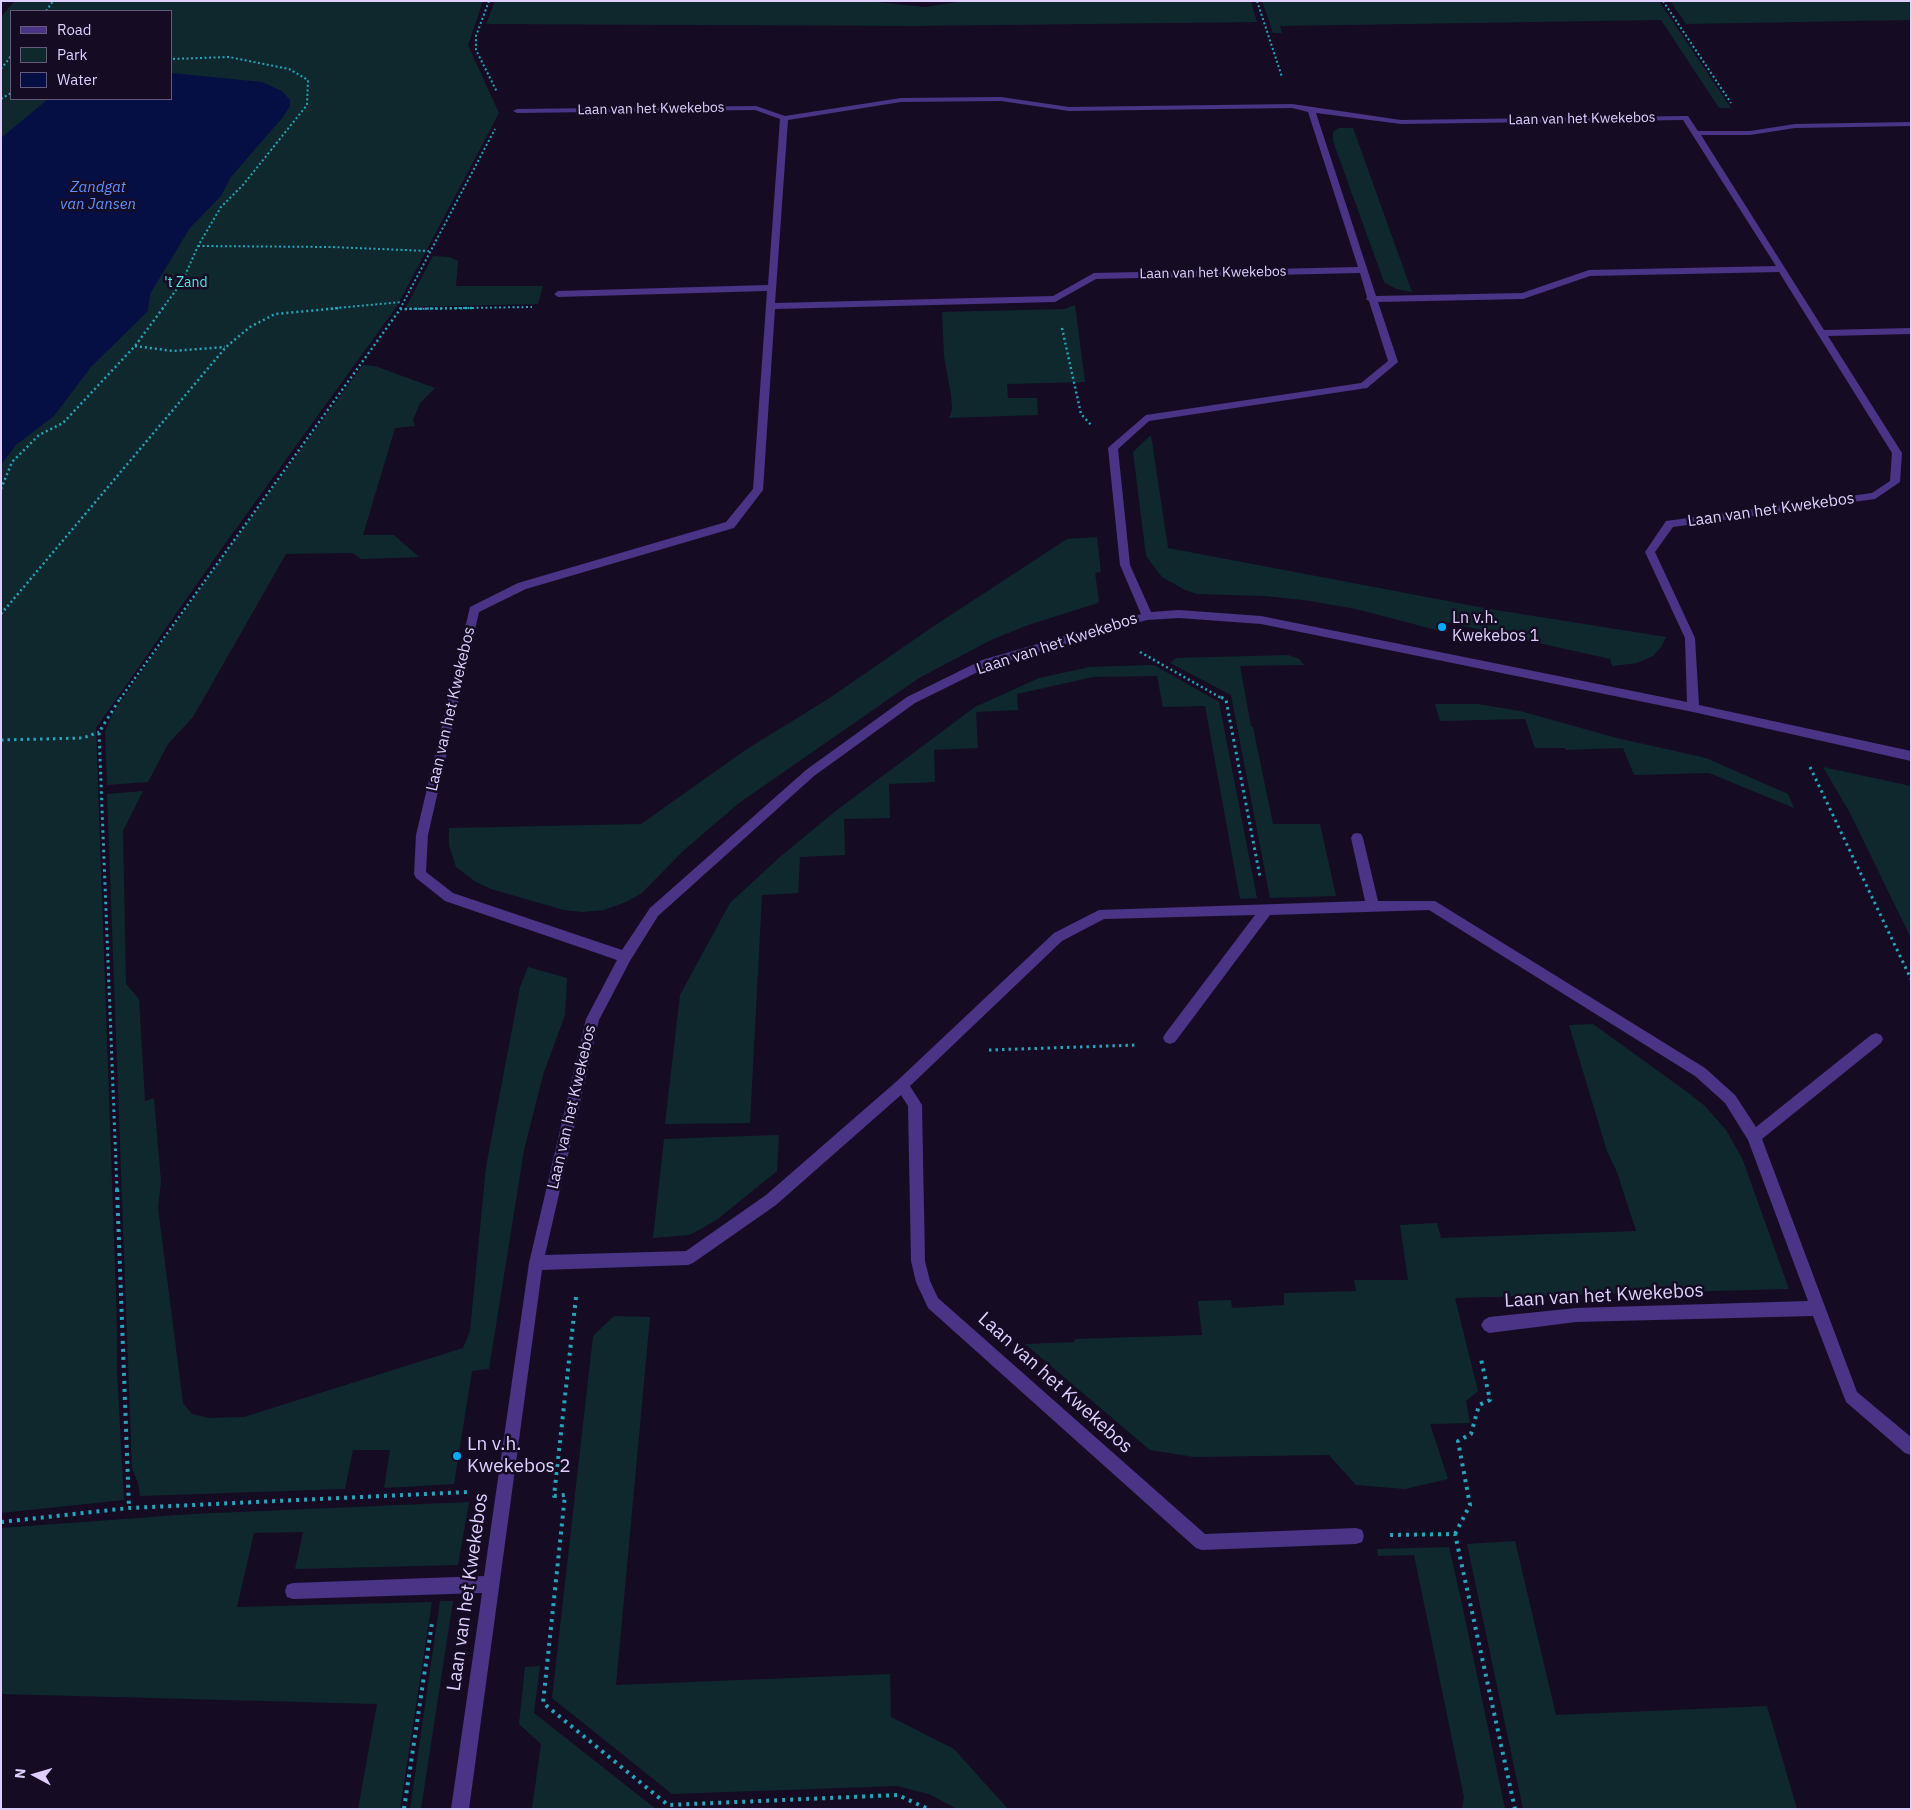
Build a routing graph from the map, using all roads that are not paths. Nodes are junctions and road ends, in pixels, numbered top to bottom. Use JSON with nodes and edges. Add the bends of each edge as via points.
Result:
{"nodes":[{"id":1,"x":1311,"y":110,"type":"junction"},
{"id":2,"x":517,"y":111,"type":"dead end"},
{"id":3,"x":784,"y":118,"type":"junction"},
{"id":4,"x":1911,"y":124,"type":"edge"},
{"id":5,"x":1696,"y":133,"type":"junction"},
{"id":6,"x":1780,"y":269,"type":"junction"},
{"id":7,"x":1361,"y":270,"type":"junction"},
{"id":8,"x":772,"y":288,"type":"junction"},
{"id":9,"x":558,"y":294,"type":"road end"},
{"id":10,"x":1370,"y":298,"type":"junction"},
{"id":11,"x":771,"y":306,"type":"junction"},
{"id":12,"x":1911,"y":332,"type":"edge"},
{"id":13,"x":1820,"y":333,"type":"junction"},
{"id":14,"x":1147,"y":616,"type":"junction"},
{"id":15,"x":1693,"y":708,"type":"junction"},
{"id":16,"x":1911,"y":756,"type":"edge"},
{"id":17,"x":1357,"y":838,"type":"dead end"},
{"id":18,"x":1373,"y":907,"type":"junction"},
{"id":19,"x":1266,"y":910,"type":"junction"},
{"id":20,"x":625,"y":957,"type":"junction"},
{"id":21,"x":1170,"y":1038,"type":"road end"},
{"id":22,"x":1876,"y":1038,"type":"dead end"},
{"id":23,"x":902,"y":1085,"type":"junction"},
{"id":24,"x":1754,"y":1136,"type":"junction"},
{"id":25,"x":536,"y":1263,"type":"junction"},
{"id":26,"x":1816,"y":1308,"type":"junction"},
{"id":27,"x":1489,"y":1325,"type":"road end"},
{"id":28,"x":1911,"y":1446,"type":"edge"},
{"id":29,"x":1356,"y":1536,"type":"road end"},
{"id":30,"x":491,"y":1584,"type":"junction"},
{"id":31,"x":293,"y":1591,"type":"dead end"},
{"id":32,"x":460,"y":1809,"type":"edge"}],
"edges":[{"from":1,"to":3,"type":"street","name":"Laan van het Kwekebos","via":[[1292,106],[1069,109],[1001,99],[901,100]]},
{"from":1,"to":5,"type":"street","name":"Laan van het Kwekebos","via":[[1401,122],[1685,118]]},
{"from":1,"to":7,"type":"street"},
{"from":2,"to":3,"type":"street","name":"Laan van het Kwekebos","via":[[756,108]]},
{"from":3,"to":8,"type":"street","name":"Laan van het Kwekebos"},
{"from":4,"to":5,"type":"street","via":[[1796,126],[1750,133]]},
{"from":5,"to":6,"type":"street","name":"Laan van het Kwekebos"},
{"from":6,"to":10,"type":"street","via":[[1589,273],[1523,296]]},
{"from":6,"to":13,"type":"street","name":"Laan van het Kwekebos"},
{"from":7,"to":10,"type":"street"},
{"from":7,"to":11,"type":"street","name":"Laan van het Kwekebos","via":[[1094,276],[1055,300]]},
{"from":8,"to":9,"type":"street"},
{"from":8,"to":11,"type":"street","name":"Laan van het Kwekebos"},
{"from":10,"to":14,"type":"street","name":"Laan van het Kwekebos","via":[[1392,362],[1364,386],[1146,418],[1113,448],[1125,566]]},
{"from":11,"to":20,"type":"street","name":"Laan van het Kwekebos","via":[[758,490],[730,525],[522,586],[474,610],[422,835],[420,874],[449,897]]},
{"from":12,"to":13,"type":"street"},
{"from":13,"to":15,"type":"street","name":"Laan van het Kwekebos","via":[[1897,453],[1896,482],[1875,496],[1670,524],[1650,552],[1690,638]]},
{"from":14,"to":15,"type":"street","name":"Laan van het Kwekebos","via":[[1179,614],[1261,620]]},
{"from":14,"to":20,"type":"street","name":"Laan van het Kwekebos","via":[[986,663],[911,700],[810,773],[654,912]]},
{"from":15,"to":16,"type":"street","name":"Laan van het Kwekebos"},
{"from":17,"to":18,"type":"street"},
{"from":18,"to":19,"type":"street"},
{"from":18,"to":24,"type":"street","via":[[1431,905],[1700,1072],[1730,1099]]},
{"from":19,"to":21,"type":"street"},
{"from":19,"to":23,"type":"street","via":[[1104,914],[1058,937]]},
{"from":20,"to":25,"type":"street","name":"Laan van het Kwekebos","via":[[592,1019]]},
{"from":22,"to":24,"type":"street"},
{"from":23,"to":25,"type":"street","via":[[771,1200],[688,1258]]},
{"from":23,"to":29,"type":"street","name":"Laan van het Kwekebos","via":[[914,1104],[918,1261],[933,1303],[1202,1542]]},
{"from":24,"to":26,"type":"street"},
{"from":25,"to":30,"type":"street","name":"Laan van het Kwekebos"},
{"from":26,"to":27,"type":"street","name":"Laan van het Kwekebos","via":[[1576,1315]]},
{"from":26,"to":28,"type":"street","via":[[1851,1397]]},
{"from":30,"to":31,"type":"street"},
{"from":30,"to":32,"type":"street","name":"Laan van het Kwekebos"}]}
